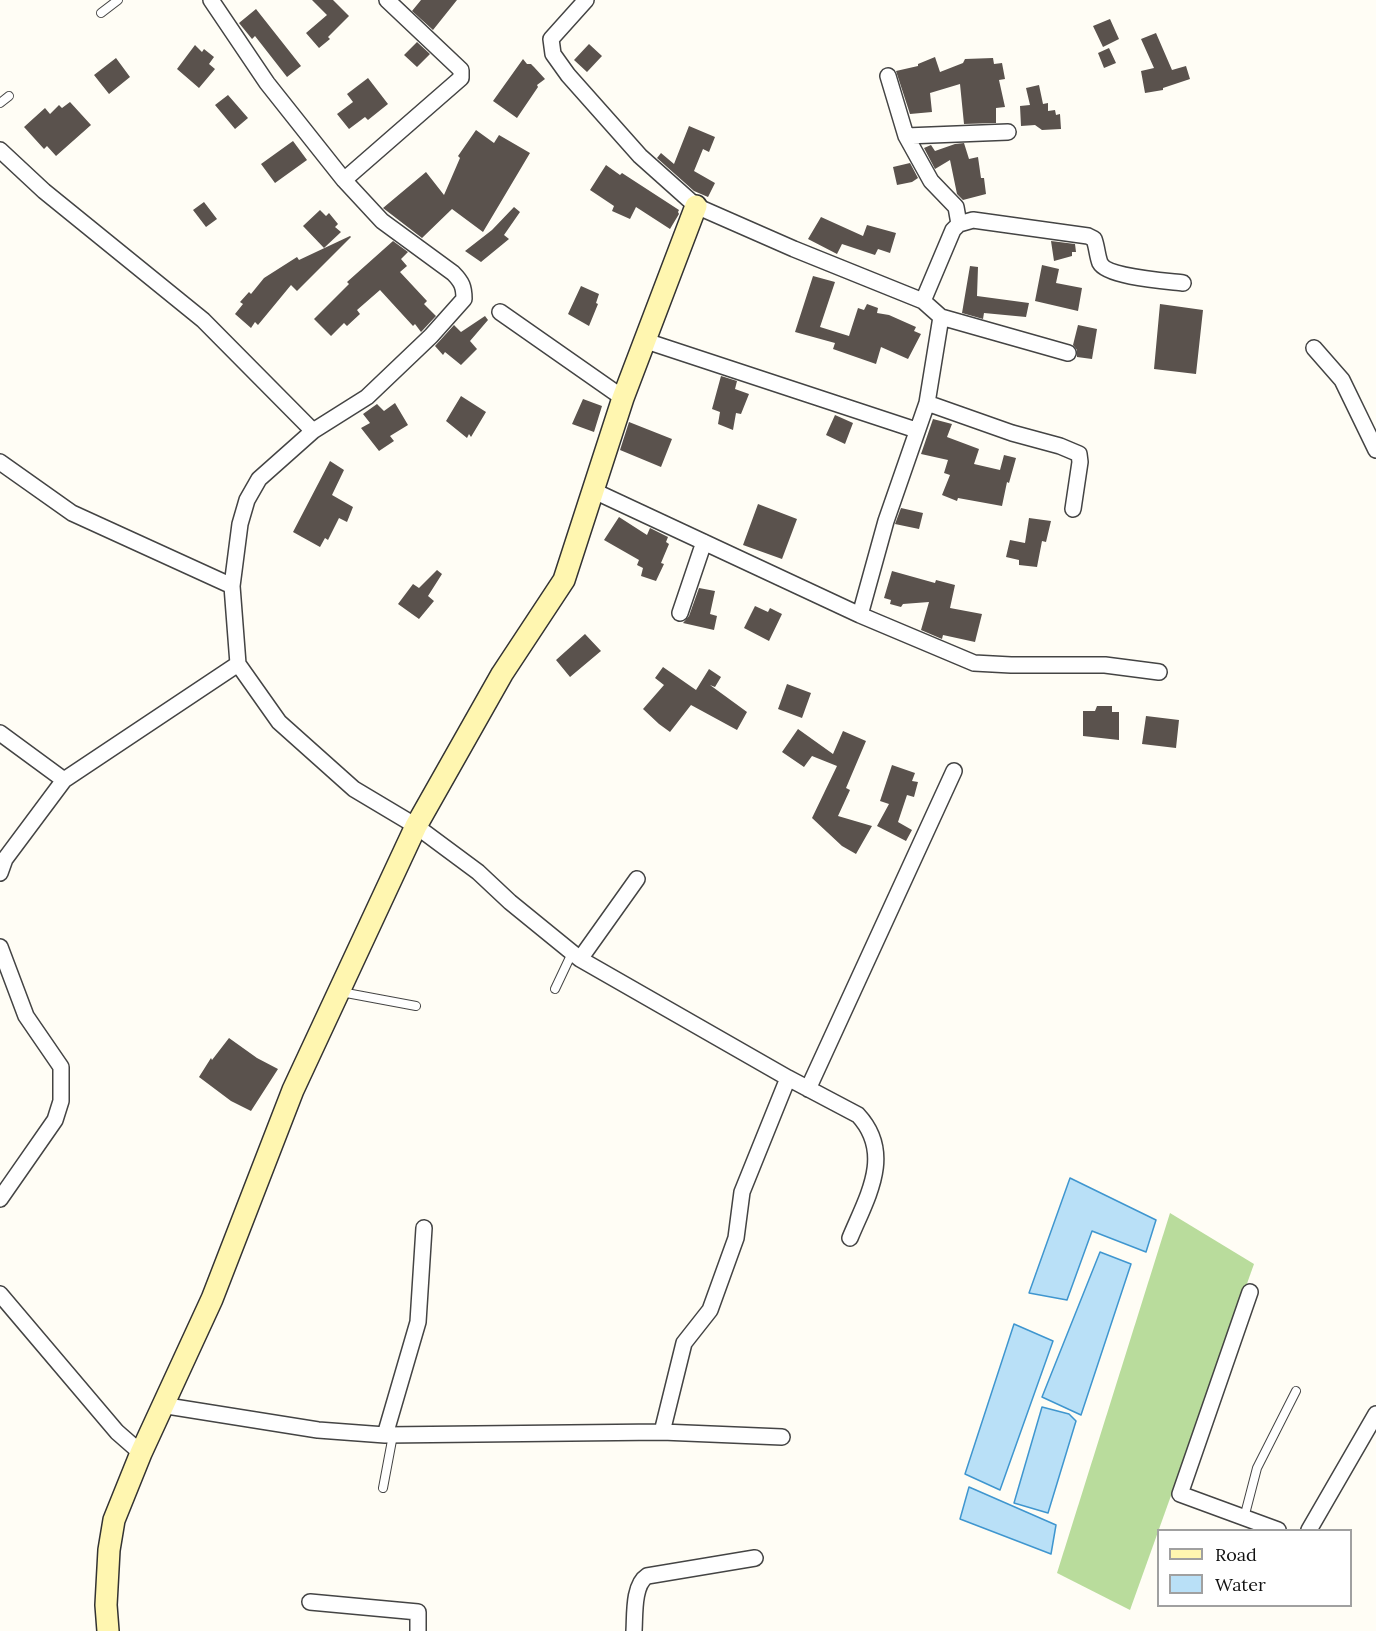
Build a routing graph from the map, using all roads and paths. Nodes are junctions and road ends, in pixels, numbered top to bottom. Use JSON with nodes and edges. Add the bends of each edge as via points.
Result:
{"nodes":[{"id":1,"x":118,"y":0,"type":"edge"},
{"id":2,"x":211,"y":0,"type":"edge"},
{"id":3,"x":387,"y":0,"type":"edge"},
{"id":4,"x":586,"y":0,"type":"edge"},
{"id":5,"x":101,"y":13,"type":"dead end"},
{"id":6,"x":888,"y":76,"type":"dead end"},
{"id":7,"x":9,"y":96,"type":"dead end"},
{"id":8,"x":0,"y":103,"type":"edge"},
{"id":9,"x":1008,"y":132,"type":"dead end"},
{"id":10,"x":906,"y":136,"type":"junction"},
{"id":11,"x":0,"y":150,"type":"edge"},
{"id":12,"x":344,"y":180,"type":"junction"},
{"id":13,"x":696,"y":206,"type":"junction"},
{"id":14,"x":959,"y":224,"type":"junction"},
{"id":15,"x":1183,"y":283,"type":"dead end"},
{"id":16,"x":923,"y":301,"type":"junction"},
{"id":17,"x":500,"y":312,"type":"dead end"},
{"id":18,"x":941,"y":317,"type":"junction"},
{"id":19,"x":643,"y":340,"type":"junction"},
{"id":20,"x":1314,"y":348,"type":"dead end"},
{"id":21,"x":1068,"y":353,"type":"dead end"},
{"id":22,"x":622,"y":398,"type":"junction"},
{"id":23,"x":927,"y":403,"type":"junction"},
{"id":24,"x":916,"y":430,"type":"junction"},
{"id":25,"x":313,"y":431,"type":"junction"},
{"id":26,"x":1376,"y":450,"type":"edge"},
{"id":27,"x":0,"y":462,"type":"edge"},
{"id":28,"x":592,"y":490,"type":"junction"},
{"id":29,"x":1074,"y":509,"type":"dead end"},
{"id":30,"x":704,"y":542,"type":"junction"},
{"id":31,"x":232,"y":586,"type":"junction"},
{"id":32,"x":680,"y":613,"type":"dead end"},
{"id":33,"x":860,"y":615,"type":"junction"},
{"id":34,"x":238,"y":664,"type":"junction"},
{"id":35,"x":1159,"y":672,"type":"dead end"},
{"id":36,"x":0,"y":733,"type":"edge"},
{"id":37,"x":954,"y":771,"type":"dead end"},
{"id":38,"x":64,"y":780,"type":"junction"},
{"id":39,"x":416,"y":826,"type":"junction"},
{"id":40,"x":0,"y":873,"type":"edge"},
{"id":41,"x":637,"y":879,"type":"dead end"},
{"id":42,"x":0,"y":947,"type":"edge"},
{"id":43,"x":576,"y":956,"type":"junction"},
{"id":44,"x":555,"y":989,"type":"dead end"},
{"id":45,"x":339,"y":992,"type":"junction"},
{"id":46,"x":416,"y":1006,"type":"dead end"},
{"id":47,"x":788,"y":1078,"type":"junction"},
{"id":48,"x":808,"y":1089,"type":"junction"},
{"id":49,"x":0,"y":1199,"type":"edge"},
{"id":50,"x":424,"y":1228,"type":"dead end"},
{"id":51,"x":850,"y":1238,"type":"dead end"},
{"id":52,"x":1250,"y":1292,"type":"dead end"},
{"id":53,"x":0,"y":1294,"type":"edge"},
{"id":54,"x":1296,"y":1391,"type":"dead end"},
{"id":55,"x":161,"y":1405,"type":"junction"},
{"id":56,"x":1376,"y":1414,"type":"edge"},
{"id":57,"x":662,"y":1432,"type":"junction"},
{"id":58,"x":389,"y":1435,"type":"junction"},
{"id":59,"x":782,"y":1437,"type":"dead end"},
{"id":60,"x":141,"y":1453,"type":"junction"},
{"id":61,"x":383,"y":1488,"type":"dead end"},
{"id":62,"x":1244,"y":1518,"type":"junction"},
{"id":63,"x":1275,"y":1529,"type":"edge"},
{"id":64,"x":1310,"y":1529,"type":"edge"},
{"id":65,"x":755,"y":1558,"type":"dead end"},
{"id":66,"x":310,"y":1602,"type":"dead end"},
{"id":67,"x":108,"y":1631,"type":"edge"},
{"id":68,"x":418,"y":1631,"type":"edge"},
{"id":69,"x":634,"y":1631,"type":"edge"}],
"edges":[{"from":1,"to":5,"type":"lane"},
{"from":2,"to":12,"type":"street","via":[[267,83]]},
{"from":3,"to":12,"type":"street","via":[[461,70],[461,78]]},
{"from":4,"to":13,"type":"street","via":[[551,39],[553,54],[640,156]]},
{"from":6,"to":10,"type":"street"},
{"from":7,"to":8,"type":"lane"},
{"from":9,"to":10,"type":"street"},
{"from":10,"to":14,"type":"street","via":[[931,181],[956,207]]},
{"from":11,"to":25,"type":"street","via":[[203,320]]},
{"from":12,"to":25,"type":"street","via":[[382,221],[453,273],[461,281],[464,299],[367,397]]},
{"from":13,"to":16,"type":"street"},
{"from":13,"to":19,"type":"street"},
{"from":14,"to":15,"type":"street","via":[[973,220],[1088,236],[1094,239],[1100,264],[1107,270]]},
{"from":14,"to":16,"type":"street","via":[[949,236]]},
{"from":16,"to":18,"type":"street"},
{"from":17,"to":22,"type":"street"},
{"from":18,"to":21,"type":"street"},
{"from":18,"to":23,"type":"street"},
{"from":19,"to":22,"type":"street"},
{"from":19,"to":24,"type":"street"},
{"from":20,"to":26,"type":"street","via":[[1342,380]]},
{"from":22,"to":28,"type":"street"},
{"from":23,"to":24,"type":"street"},
{"from":23,"to":29,"type":"street","via":[[1079,454]]},
{"from":24,"to":33,"type":"street"},
{"from":25,"to":31,"type":"street","via":[[259,478],[247,500]]},
{"from":27,"to":31,"type":"street","via":[[72,513]]},
{"from":28,"to":30,"type":"street"},
{"from":28,"to":39,"type":"street","via":[[564,580],[502,674]]},
{"from":30,"to":32,"type":"street"},
{"from":30,"to":33,"type":"street"},
{"from":31,"to":34,"type":"street"},
{"from":33,"to":35,"type":"street","via":[[974,663],[1105,665]]},
{"from":34,"to":38,"type":"street"},
{"from":34,"to":39,"type":"street","via":[[279,722],[354,789]]},
{"from":36,"to":38,"type":"street"},
{"from":37,"to":48,"type":"street"},
{"from":38,"to":40,"type":"street","via":[[5,859]]},
{"from":39,"to":43,"type":"street","via":[[478,872]]},
{"from":39,"to":45,"type":"street"},
{"from":41,"to":43,"type":"street"},
{"from":42,"to":49,"type":"street","via":[[26,1016],[61,1067],[61,1101],[55,1120]]},
{"from":43,"to":44,"type":"lane"},
{"from":43,"to":47,"type":"street"},
{"from":45,"to":46,"type":"lane"},
{"from":45,"to":55,"type":"street","via":[[293,1090],[212,1299]]},
{"from":47,"to":48,"type":"street"},
{"from":47,"to":57,"type":"street","via":[[742,1192],[736,1238],[710,1310],[684,1343]]},
{"from":48,"to":51,"type":"street","via":[[858,1115],[874,1141],[876,1174]]},
{"from":50,"to":58,"type":"street","via":[[418,1322]]},
{"from":52,"to":62,"type":"street","via":[[1180,1494]]},
{"from":53,"to":60,"type":"street","via":[[117,1432]]},
{"from":54,"to":62,"type":"lane","via":[[1257,1468]]},
{"from":55,"to":58,"type":"street","via":[[318,1430]]},
{"from":55,"to":60,"type":"street"},
{"from":56,"to":64,"type":"street"},
{"from":57,"to":58,"type":"street"},
{"from":57,"to":59,"type":"street"},
{"from":58,"to":61,"type":"lane"},
{"from":60,"to":67,"type":"street","via":[[114,1520],[106,1605]]},
{"from":62,"to":63,"type":"street"},
{"from":65,"to":69,"type":"street","via":[[647,1576],[638,1588]]},
{"from":66,"to":68,"type":"street","via":[[418,1612]]}]}
